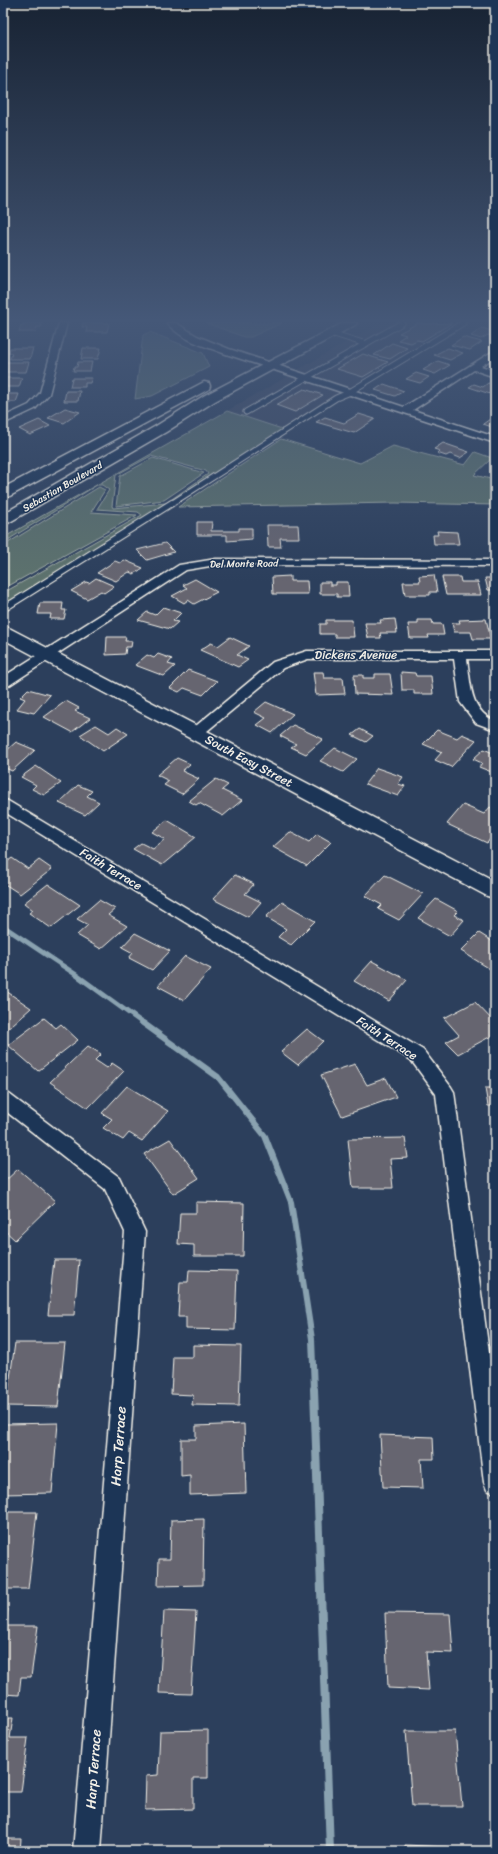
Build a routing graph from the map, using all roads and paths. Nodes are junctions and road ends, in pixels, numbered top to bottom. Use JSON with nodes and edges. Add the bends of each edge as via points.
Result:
{"nodes":[{"id":1,"x":27,"y":410,"type":"edge"},
{"id":2,"x":161,"y":410,"type":"edge"},
{"id":3,"x":192,"y":410,"type":"edge"},
{"id":4,"x":250,"y":410,"type":"edge"},
{"id":5,"x":318,"y":410,"type":"edge"},
{"id":6,"x":399,"y":410,"type":"edge"},
{"id":7,"x":404,"y":411,"type":"joint"},
{"id":8,"x":246,"y":412,"type":"dead end"},
{"id":9,"x":3,"y":421,"type":"edge"},
{"id":10,"x":495,"y":440,"type":"edge"},
{"id":11,"x":3,"y":494,"type":"edge"},
{"id":12,"x":3,"y":520,"type":"edge"},
{"id":13,"x":495,"y":563,"type":"edge"},
{"id":14,"x":3,"y":609,"type":"edge"},
{"id":15,"x":3,"y":632,"type":"edge"},
{"id":16,"x":46,"y":655,"type":"junction"},
{"id":17,"x":460,"y":655,"type":"junction"},
{"id":18,"x":495,"y":655,"type":"edge"},
{"id":19,"x":3,"y":683,"type":"edge"},
{"id":20,"x":495,"y":726,"type":"edge"},
{"id":21,"x":196,"y":732,"type":"junction"},
{"id":22,"x":3,"y":804,"type":"edge"},
{"id":23,"x":495,"y":890,"type":"edge"},
{"id":24,"x":3,"y":1099,"type":"edge"},
{"id":25,"x":495,"y":1482,"type":"edge"},
{"id":26,"x":87,"y":1851,"type":"edge"}],
"edges":[{"from":1,"to":9,"type":"street"},
{"from":2,"to":11,"type":"main road","name":"Sebastian Boulevard"},
{"from":3,"to":12,"type":"main road","name":"Sebastian Boulevard"},
{"from":4,"to":8,"type":"lane"},
{"from":5,"to":14,"type":"lane"},
{"from":6,"to":7,"type":"street"},
{"from":7,"to":10,"type":"street"},
{"from":13,"to":16,"type":"street","name":"Del Monte Road","via":[[216,562],[183,567]]},
{"from":15,"to":16,"type":"main road","name":"South Easy Street"},
{"from":16,"to":19,"type":"street","name":"Del Monte Road"},
{"from":16,"to":21,"type":"main road","name":"South Easy Street"},
{"from":17,"to":18,"type":"street","name":"Dickens Avenue"},
{"from":17,"to":20,"type":"street","via":[[467,702],[481,720]]},
{"from":17,"to":21,"type":"street","name":"Dickens Avenue","via":[[307,655],[278,665]]},
{"from":21,"to":23,"type":"main road","name":"South Easy Street"},
{"from":22,"to":25,"type":"street","name":"Faith Terrace","via":[[418,1056],[445,1092]]},
{"from":24,"to":26,"type":"street","name":"Harp Terrace","via":[[112,1183],[135,1232]]}]}
